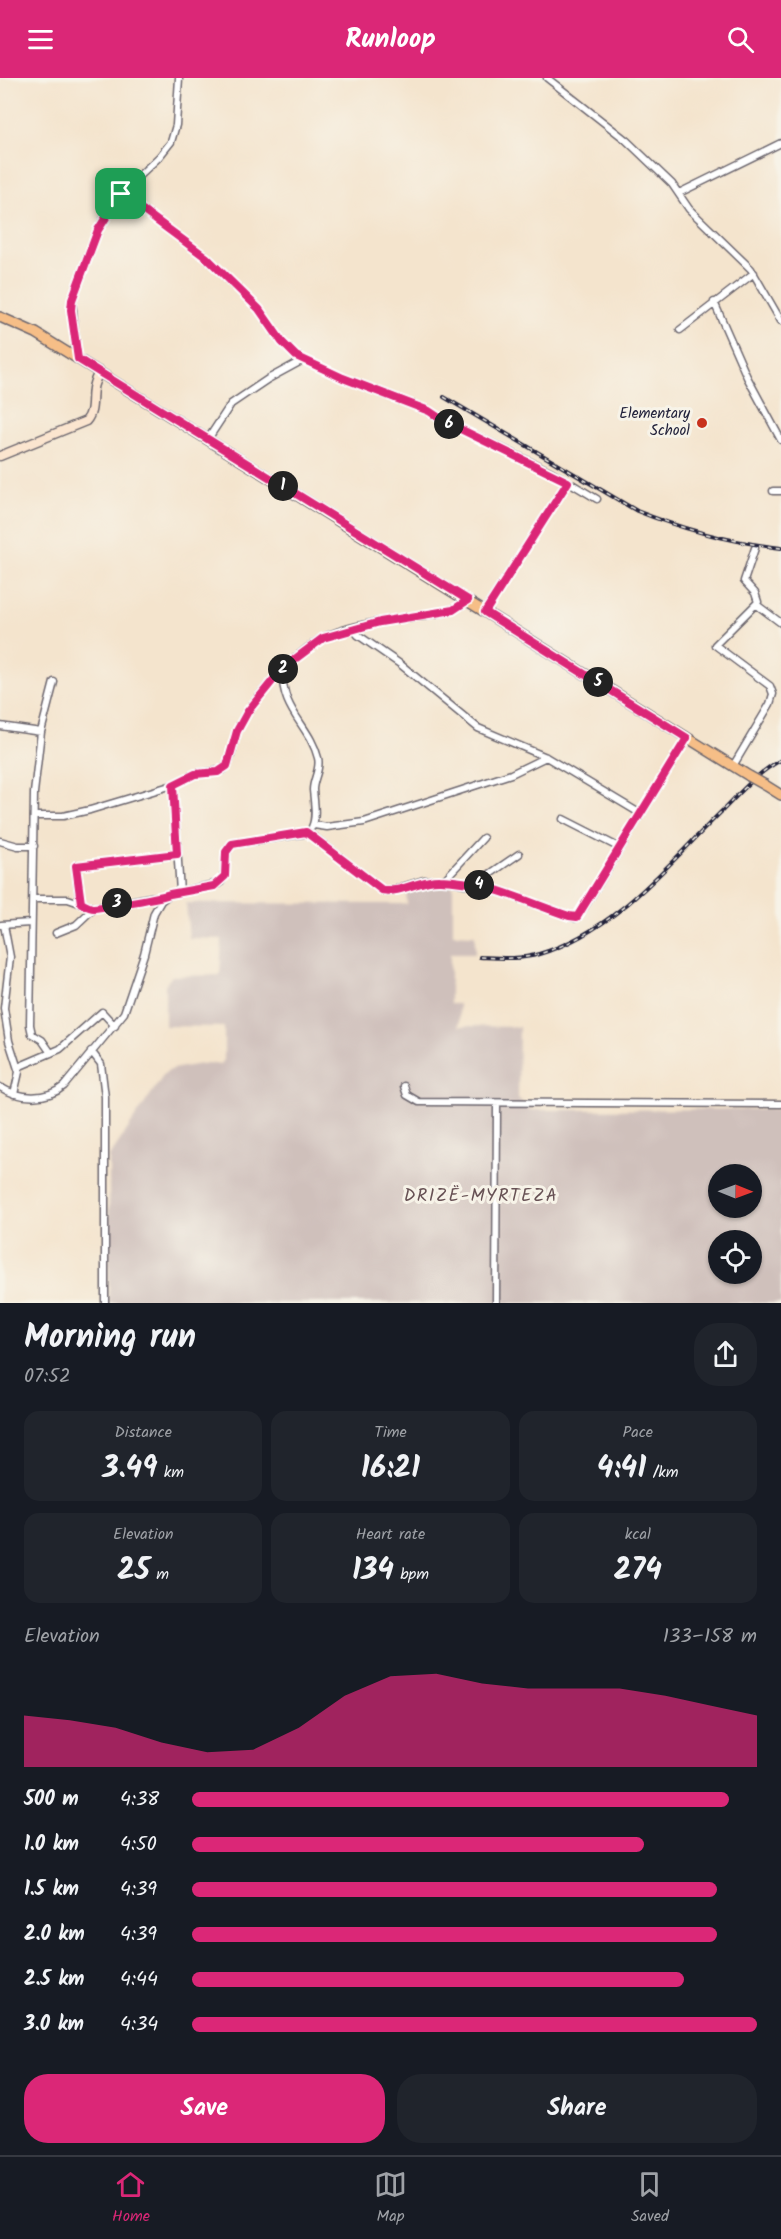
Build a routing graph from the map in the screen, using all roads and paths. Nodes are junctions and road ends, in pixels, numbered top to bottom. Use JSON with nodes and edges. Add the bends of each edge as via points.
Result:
{"nodes":[{"id":1,"x":179,"y":78,"type":"edge"},
{"id":2,"x":547,"y":78,"type":"edge"},
{"id":3,"x":781,"y":143,"type":"edge"},
{"id":4,"x":679,"y":193,"type":"junction"},
{"id":5,"x":121,"y":194,"type":"junction"},
{"id":6,"x":754,"y":273,"type":"junction"},
{"id":7,"x":714,"y":302,"type":"junction"},
{"id":8,"x":0,"y":317,"type":"edge"},
{"id":9,"x":781,"y":321,"type":"edge"},
{"id":10,"x":680,"y":330,"type":"dead end"},
{"id":11,"x":78,"y":359,"type":"junction"},
{"id":12,"x":303,"y":360,"type":"junction"},
{"id":13,"x":100,"y":372,"type":"junction"},
{"id":14,"x":208,"y":439,"type":"junction"},
{"id":15,"x":781,"y":440,"type":"edge"},
{"id":16,"x":0,"y":456,"type":"edge"},
{"id":17,"x":568,"y":482,"type":"junction"},
{"id":18,"x":781,"y":490,"type":"edge"},
{"id":19,"x":773,"y":491,"type":"dead end"},
{"id":20,"x":597,"y":500,"type":"dead end"},
{"id":21,"x":755,"y":548,"type":"dead end"},
{"id":22,"x":468,"y":600,"type":"junction"},
{"id":23,"x":757,"y":605,"type":"junction"},
{"id":24,"x":485,"y":612,"type":"junction"},
{"id":25,"x":781,"y":623,"type":"edge"},
{"id":26,"x":354,"y":629,"type":"junction"},
{"id":27,"x":283,"y":668,"type":"junction"},
{"id":28,"x":54,"y":682,"type":"dead end"},
{"id":29,"x":0,"y":726,"type":"edge"},
{"id":30,"x":41,"y":732,"type":"junction"},
{"id":31,"x":687,"y":738,"type":"junction"},
{"id":32,"x":546,"y":757,"type":"junction"},
{"id":33,"x":733,"y":766,"type":"junction"},
{"id":34,"x":173,"y":785,"type":"junction"},
{"id":35,"x":781,"y":795,"type":"edge"},
{"id":36,"x":641,"y":814,"type":"junction"},
{"id":37,"x":34,"y":816,"type":"junction"},
{"id":38,"x":563,"y":819,"type":"dead end"},
{"id":39,"x":314,"y":825,"type":"junction"},
{"id":40,"x":309,"y":833,"type":"junction"},
{"id":41,"x":483,"y":838,"type":"dead end"},
{"id":42,"x":0,"y":842,"type":"edge"},
{"id":43,"x":34,"y":846,"type":"junction"},
{"id":44,"x":620,"y":848,"type":"junction"},
{"id":45,"x":177,"y":854,"type":"junction"},
{"id":46,"x":519,"y":854,"type":"dead end"},
{"id":47,"x":444,"y":880,"type":"junction"},
{"id":48,"x":479,"y":885,"type":"junction"},
{"id":49,"x":180,"y":892,"type":"junction"},
{"id":50,"x":34,"y":898,"type":"junction"},
{"id":51,"x":163,"y":898,"type":"junction"},
{"id":52,"x":81,"y":903,"type":"junction"},
{"id":53,"x":94,"y":908,"type":"junction"},
{"id":54,"x":30,"y":923,"type":"junction"},
{"id":55,"x":2,"y":925,"type":"edge"},
{"id":56,"x":56,"y":933,"type":"dead end"},
{"id":57,"x":115,"y":1026,"type":"junction"},
{"id":58,"x":91,"y":1051,"type":"junction"},
{"id":59,"x":51,"y":1053,"type":"junction"},
{"id":60,"x":18,"y":1067,"type":"junction"},
{"id":61,"x":405,"y":1086,"type":"dead end"},
{"id":62,"x":0,"y":1087,"type":"edge"},
{"id":63,"x":14,"y":1095,"type":"junction"},
{"id":64,"x":497,"y":1103,"type":"junction"},
{"id":65,"x":781,"y":1104,"type":"edge"},
{"id":66,"x":105,"y":1303,"type":"edge"},
{"id":67,"x":496,"y":1303,"type":"edge"}],
"edges":[{"from":1,"to":5,"type":"street","via":[[171,142]]},
{"from":2,"to":4,"type":"street","via":[[626,140]]},
{"from":3,"to":4,"type":"street"},
{"from":4,"to":6,"type":"street","via":[[689,209]]},
{"from":5,"to":11,"type":"street","via":[[98,230],[72,300]]},
{"from":5,"to":12,"type":"street","via":[[207,258]]},
{"from":6,"to":7,"type":"street"},
{"from":6,"to":9,"type":"street"},
{"from":7,"to":10,"type":"street"},
{"from":7,"to":15,"type":"street","via":[[747,377]]},
{"from":8,"to":11,"type":"main road","via":[[24,326]]},
{"from":11,"to":13,"type":"main road"},
{"from":12,"to":14,"type":"street","via":[[231,404]]},
{"from":12,"to":17,"type":"street","via":[[429,411]]},
{"from":13,"to":14,"type":"main road"},
{"from":13,"to":16,"type":"main road","via":[[92,385],[91,412],[86,421]]},
{"from":14,"to":22,"type":"main road"},
{"from":17,"to":20,"type":"street"},
{"from":17,"to":24,"type":"street"},
{"from":18,"to":19,"type":"street"},
{"from":21,"to":23,"type":"street","via":[[744,581],[758,596]]},
{"from":22,"to":24,"type":"main road"},
{"from":22,"to":26,"type":"street","via":[[453,610]]},
{"from":23,"to":25,"type":"street"},
{"from":23,"to":33,"type":"street","via":[[715,645],[772,691],[770,704]]},
{"from":24,"to":31,"type":"main road"},
{"from":26,"to":27,"type":"street","via":[[323,638]]},
{"from":26,"to":32,"type":"street","via":[[478,728]]},
{"from":27,"to":34,"type":"street","via":[[242,719],[227,766],[218,772],[195,774]]},
{"from":27,"to":39,"type":"street","via":[[283,685],[293,715],[318,759],[313,788]]},
{"from":28,"to":30,"type":"street"},
{"from":29,"to":30,"type":"street"},
{"from":30,"to":37,"type":"street"},
{"from":31,"to":33,"type":"main road"},
{"from":31,"to":36,"type":"street"},
{"from":32,"to":36,"type":"street"},
{"from":32,"to":39,"type":"street","via":[[511,774],[364,822]]},
{"from":33,"to":35,"type":"main road","bridge":true},
{"from":34,"to":37,"type":"street","via":[[90,810],[63,816]]},
{"from":34,"to":45,"type":"street"},
{"from":36,"to":44,"type":"street"},
{"from":37,"to":43,"type":"street"},
{"from":38,"to":44,"type":"street"},
{"from":39,"to":40,"type":"street"},
{"from":40,"to":47,"type":"street","via":[[382,890],[424,880]]},
{"from":40,"to":49,"type":"street","via":[[232,844],[226,852],[226,872],[220,883]]},
{"from":41,"to":47,"type":"street"},
{"from":42,"to":43,"type":"street"},
{"from":43,"to":50,"type":"street"},
{"from":44,"to":48,"type":"street","via":[[575,918]]},
{"from":45,"to":49,"type":"street"},
{"from":45,"to":52,"type":"street","via":[[76,866]]},
{"from":46,"to":48,"type":"street"},
{"from":47,"to":48,"type":"street"},
{"from":49,"to":51,"type":"street"},
{"from":50,"to":52,"type":"street","via":[[68,898]]},
{"from":50,"to":54,"type":"street"},
{"from":51,"to":53,"type":"street"},
{"from":51,"to":57,"type":"street","via":[[154,913],[127,1007]]},
{"from":52,"to":53,"type":"street"},
{"from":53,"to":56,"type":"street","via":[[76,925]]},
{"from":54,"to":55,"type":"street"},
{"from":54,"to":59,"type":"street","via":[[31,1030]]},
{"from":55,"to":60,"type":"street","via":[[10,957],[4,1008]]},
{"from":57,"to":58,"type":"street"},
{"from":57,"to":59,"type":"street","via":[[102,1012]]},
{"from":58,"to":63,"type":"street","via":[[59,1090],[37,1096]]},
{"from":58,"to":66,"type":"street","via":[[101,1064],[105,1097]]},
{"from":59,"to":60,"type":"street"},
{"from":60,"to":63,"type":"street"},
{"from":61,"to":64,"type":"street","via":[[407,1095],[419,1102]]},
{"from":62,"to":63,"type":"street"},
{"from":64,"to":65,"type":"street"},
{"from":64,"to":67,"type":"street"}]}
